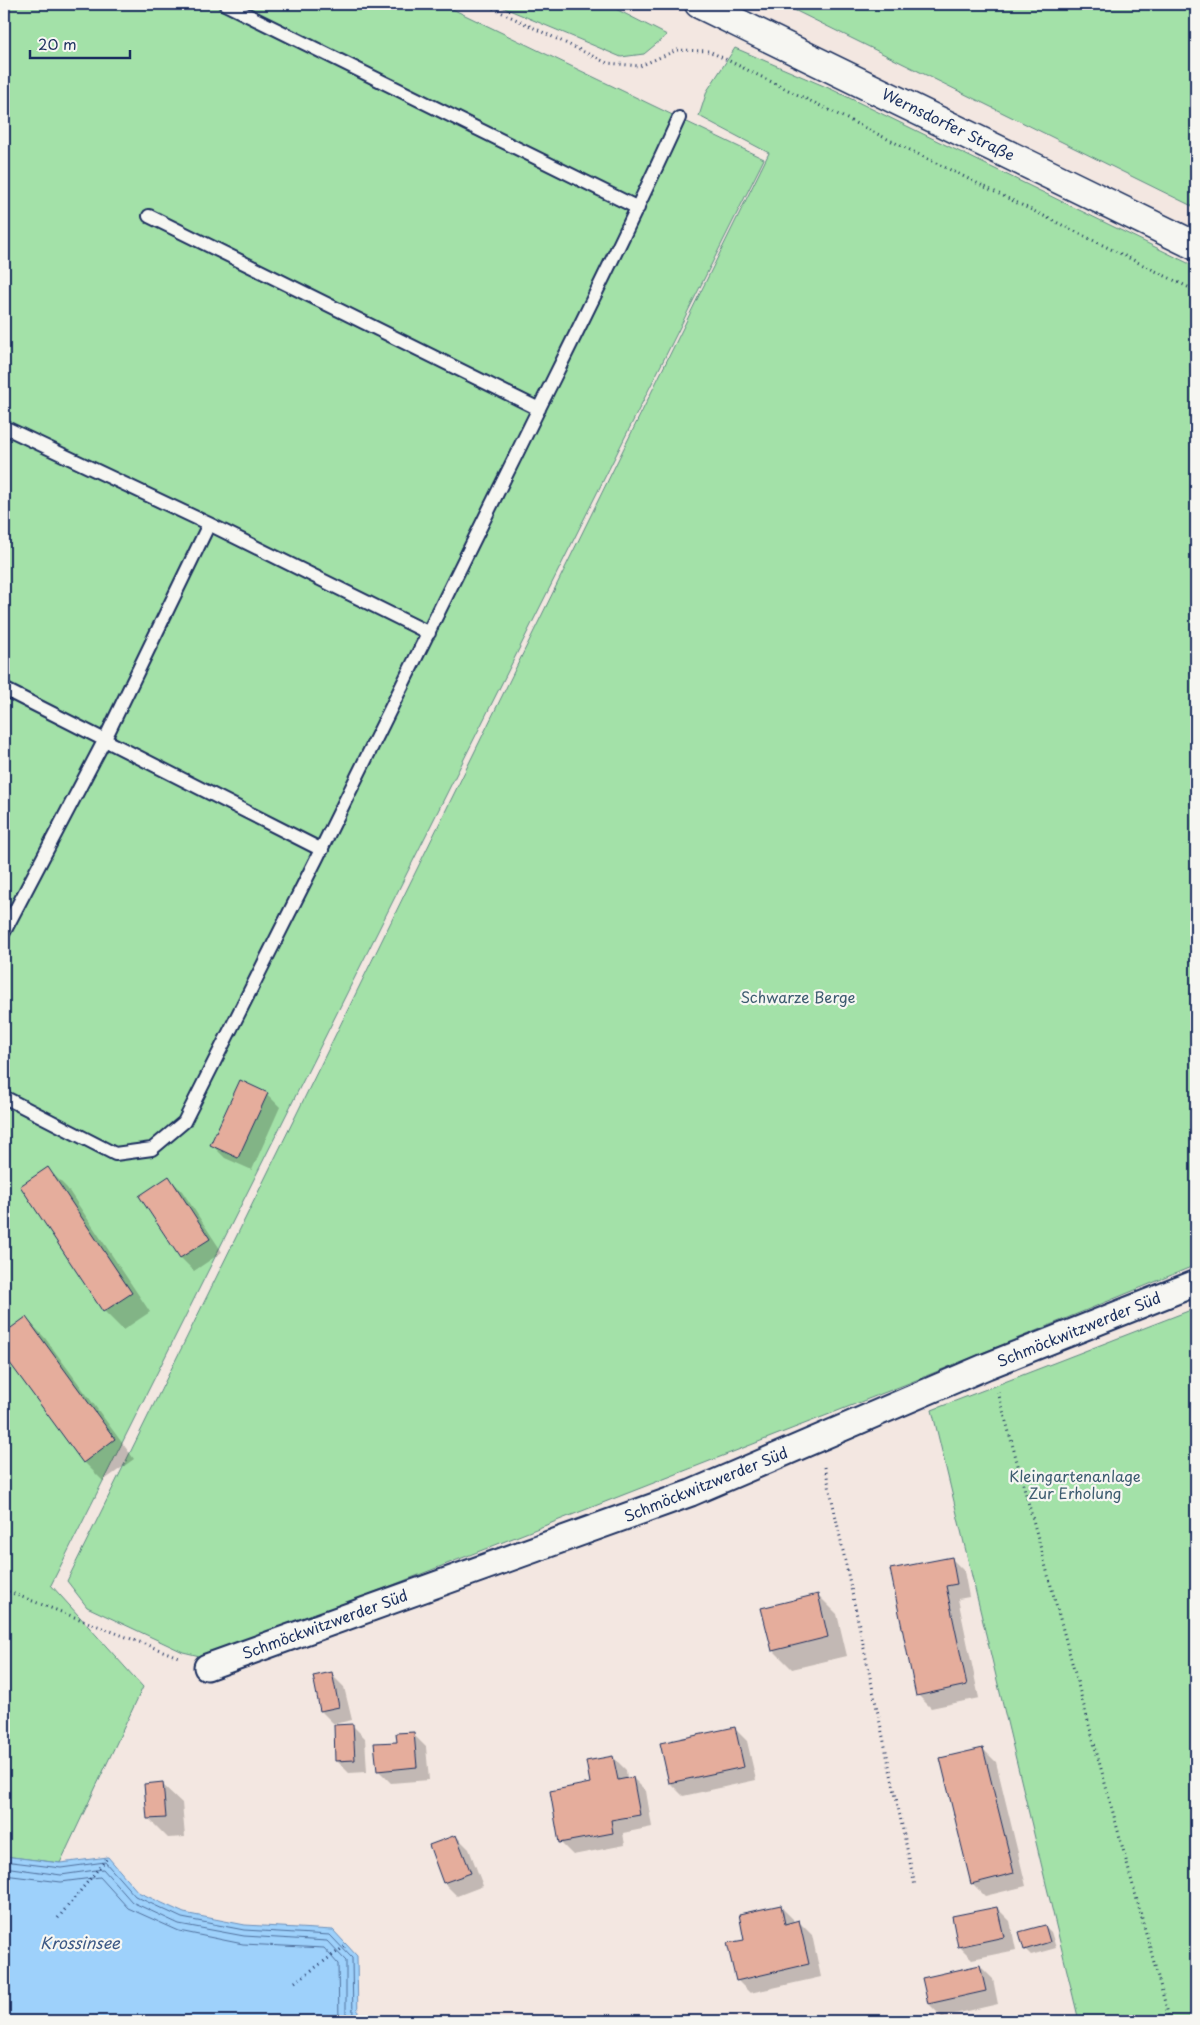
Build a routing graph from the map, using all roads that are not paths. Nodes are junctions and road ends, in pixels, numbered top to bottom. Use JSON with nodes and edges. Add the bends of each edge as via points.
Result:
{"nodes":[{"id":1,"x":225,"y":4,"type":"edge"},
{"id":2,"x":699,"y":4,"type":"edge"},
{"id":3,"x":679,"y":118,"type":"dead end"},
{"id":4,"x":638,"y":208,"type":"junction"},
{"id":5,"x":149,"y":216,"type":"dead end"},
{"id":6,"x":1196,"y":246,"type":"edge"},
{"id":7,"x":539,"y":409,"type":"junction"},
{"id":8,"x":5,"y":431,"type":"edge"},
{"id":9,"x":209,"y":524,"type":"junction"},
{"id":10,"x":429,"y":633,"type":"junction"},
{"id":11,"x":4,"y":690,"type":"edge"},
{"id":12,"x":104,"y":740,"type":"junction"},
{"id":13,"x":322,"y":850,"type":"junction"},
{"id":14,"x":4,"y":932,"type":"edge"},
{"id":15,"x":4,"y":1097,"type":"edge"},
{"id":16,"x":1196,"y":1283,"type":"edge"},
{"id":17,"x":207,"y":1667,"type":"road end"}],
"edges":[{"from":1,"to":4,"type":"lane"},
{"from":2,"to":6,"type":"street","name":"Wernsdorfer Straße"},
{"from":3,"to":4,"type":"lane"},
{"from":4,"to":7,"type":"lane"},
{"from":5,"to":7,"type":"lane"},
{"from":7,"to":10,"type":"lane"},
{"from":8,"to":9,"type":"lane"},
{"from":9,"to":10,"type":"lane"},
{"from":9,"to":12,"type":"lane"},
{"from":10,"to":13,"type":"lane"},
{"from":11,"to":12,"type":"lane"},
{"from":12,"to":13,"type":"lane"},
{"from":12,"to":14,"type":"lane"},
{"from":13,"to":15,"type":"lane","via":[[184,1122],[152,1149],[115,1154]]},
{"from":16,"to":17,"type":"street","name":"Schmöckwitzwerder Süd","via":[[987,1366],[691,1493]]}]}
